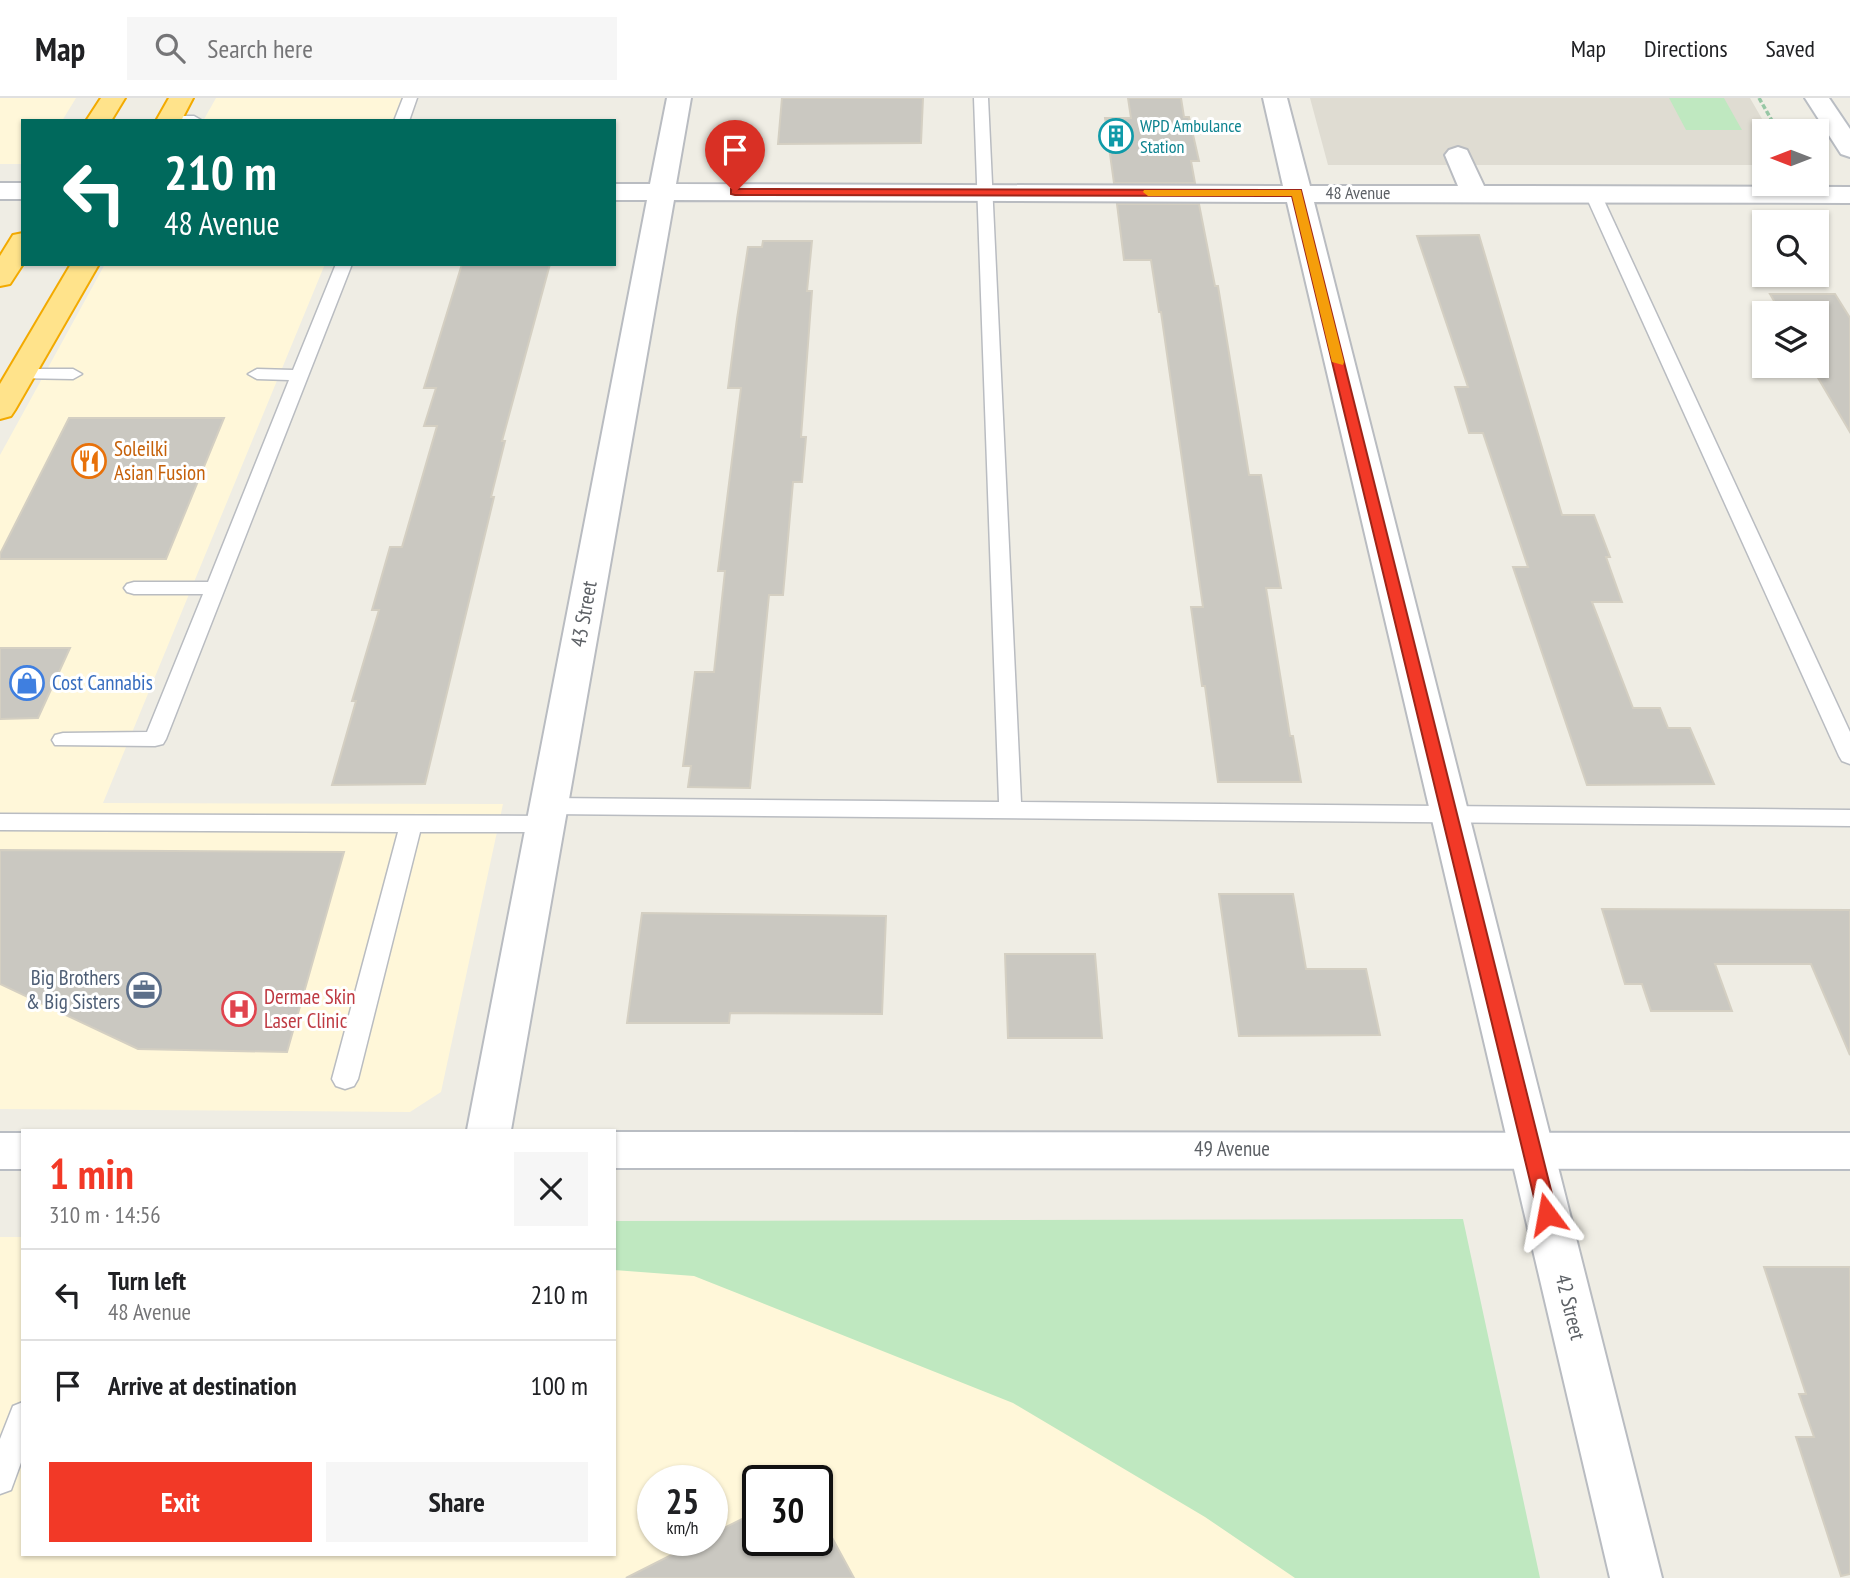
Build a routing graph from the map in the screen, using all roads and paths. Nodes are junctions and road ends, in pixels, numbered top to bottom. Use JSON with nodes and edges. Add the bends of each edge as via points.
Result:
{"nodes":[{"id":1,"x":113,"y":98,"type":"edge"},
{"id":2,"x":181,"y":98,"type":"edge"},
{"id":3,"x":410,"y":98,"type":"edge"},
{"id":4,"x":679,"y":98,"type":"edge"},
{"id":5,"x":981,"y":98,"type":"edge"},
{"id":6,"x":1275,"y":98,"type":"edge"},
{"id":7,"x":1759,"y":98,"type":"edge"},
{"id":8,"x":1817,"y":98,"type":"edge"},
{"id":9,"x":99,"y":119,"type":"edge"},
{"id":10,"x":169,"y":119,"type":"edge"},
{"id":11,"x":402,"y":119,"type":"edge"},
{"id":12,"x":1772,"y":119,"type":"edge"},
{"id":13,"x":1850,"y":149,"type":"edge"},
{"id":14,"x":1458,"y":155,"type":"dead end"},
{"id":15,"x":0,"y":191,"type":"edge"},
{"id":16,"x":21,"y":191,"type":"edge"},
{"id":17,"x":616,"y":192,"type":"edge"},
{"id":18,"x":662,"y":192,"type":"junction"},
{"id":19,"x":985,"y":192,"type":"junction"},
{"id":20,"x":1297,"y":193,"type":"junction"},
{"id":21,"x":1474,"y":193,"type":"junction"},
{"id":22,"x":1593,"y":194,"type":"junction"},
{"id":23,"x":1850,"y":195,"type":"edge"},
{"id":24,"x":21,"y":244,"type":"edge"},
{"id":25,"x":84,"y":266,"type":"edge"},
{"id":26,"x":343,"y":266,"type":"edge"},
{"id":27,"x":0,"y":278,"type":"edge"},
{"id":28,"x":21,"y":374,"type":"junction"},
{"id":29,"x":72,"y":374,"type":"dead end"},
{"id":30,"x":257,"y":374,"type":"dead end"},
{"id":31,"x":301,"y":375,"type":"junction"},
{"id":32,"x":0,"y":410,"type":"edge"},
{"id":33,"x":134,"y":588,"type":"dead end"},
{"id":34,"x":215,"y":588,"type":"junction"},
{"id":35,"x":63,"y":740,"type":"dead end"},
{"id":36,"x":1850,"y":756,"type":"edge"},
{"id":37,"x":1010,"y":810,"type":"junction"},
{"id":38,"x":1449,"y":814,"type":"junction"},
{"id":39,"x":547,"y":815,"type":"junction"},
{"id":40,"x":1850,"y":818,"type":"edge"},
{"id":41,"x":0,"y":822,"type":"edge"},
{"id":42,"x":411,"y":824,"type":"junction"},
{"id":43,"x":345,"y":1079,"type":"dead end"},
{"id":44,"x":489,"y":1129,"type":"edge"},
{"id":45,"x":1532,"y":1149,"type":"junction"},
{"id":46,"x":616,"y":1150,"type":"edge"},
{"id":47,"x":0,"y":1151,"type":"edge"},
{"id":48,"x":21,"y":1151,"type":"edge"},
{"id":49,"x":1850,"y":1151,"type":"edge"},
{"id":50,"x":21,"y":1421,"type":"edge"},
{"id":51,"x":0,"y":1480,"type":"edge"},
{"id":52,"x":1636,"y":1578,"type":"edge"}],
"edges":[{"from":1,"to":9,"type":"highway"},
{"from":2,"to":10,"type":"highway"},
{"from":3,"to":11,"type":"lane"},
{"from":4,"to":18,"type":"street","name":"43 Street"},
{"from":5,"to":19,"type":"lane"},
{"from":6,"to":20,"type":"street","name":"42 Street"},
{"from":7,"to":12,"type":"path"},
{"from":8,"to":13,"type":"street"},
{"from":14,"to":21,"type":"street"},
{"from":15,"to":16,"type":"street"},
{"from":17,"to":18,"type":"street","name":"48 Avenue"},
{"from":18,"to":19,"type":"street","name":"48 Avenue"},
{"from":18,"to":39,"type":"street","name":"43 Street"},
{"from":19,"to":20,"type":"street","name":"48 Avenue"},
{"from":19,"to":37,"type":"lane"},
{"from":20,"to":21,"type":"street","name":"48 Avenue"},
{"from":20,"to":38,"type":"street","name":"42 Street"},
{"from":21,"to":22,"type":"street","name":"48 Avenue"},
{"from":22,"to":23,"type":"street","name":"48 Avenue"},
{"from":22,"to":36,"type":"lane"},
{"from":24,"to":27,"type":"highway"},
{"from":25,"to":28,"type":"highway"},
{"from":26,"to":31,"type":"lane"},
{"from":28,"to":29,"type":"lane"},
{"from":28,"to":32,"type":"highway"},
{"from":30,"to":31,"type":"lane"},
{"from":31,"to":34,"type":"lane"},
{"from":33,"to":34,"type":"lane"},
{"from":34,"to":35,"type":"lane","via":[[155,739]]},
{"from":37,"to":38,"type":"lane"},
{"from":37,"to":39,"type":"lane"},
{"from":38,"to":40,"type":"lane"},
{"from":38,"to":45,"type":"street","name":"42 Street"},
{"from":39,"to":42,"type":"lane"},
{"from":39,"to":44,"type":"street","name":"43 Street"},
{"from":41,"to":42,"type":"lane"},
{"from":42,"to":43,"type":"lane"},
{"from":45,"to":46,"type":"street","name":"49 Avenue"},
{"from":45,"to":49,"type":"street","name":"49 Avenue"},
{"from":45,"to":52,"type":"street","name":"42 Street"},
{"from":47,"to":48,"type":"street"},
{"from":50,"to":51,"type":"lane"}]}
